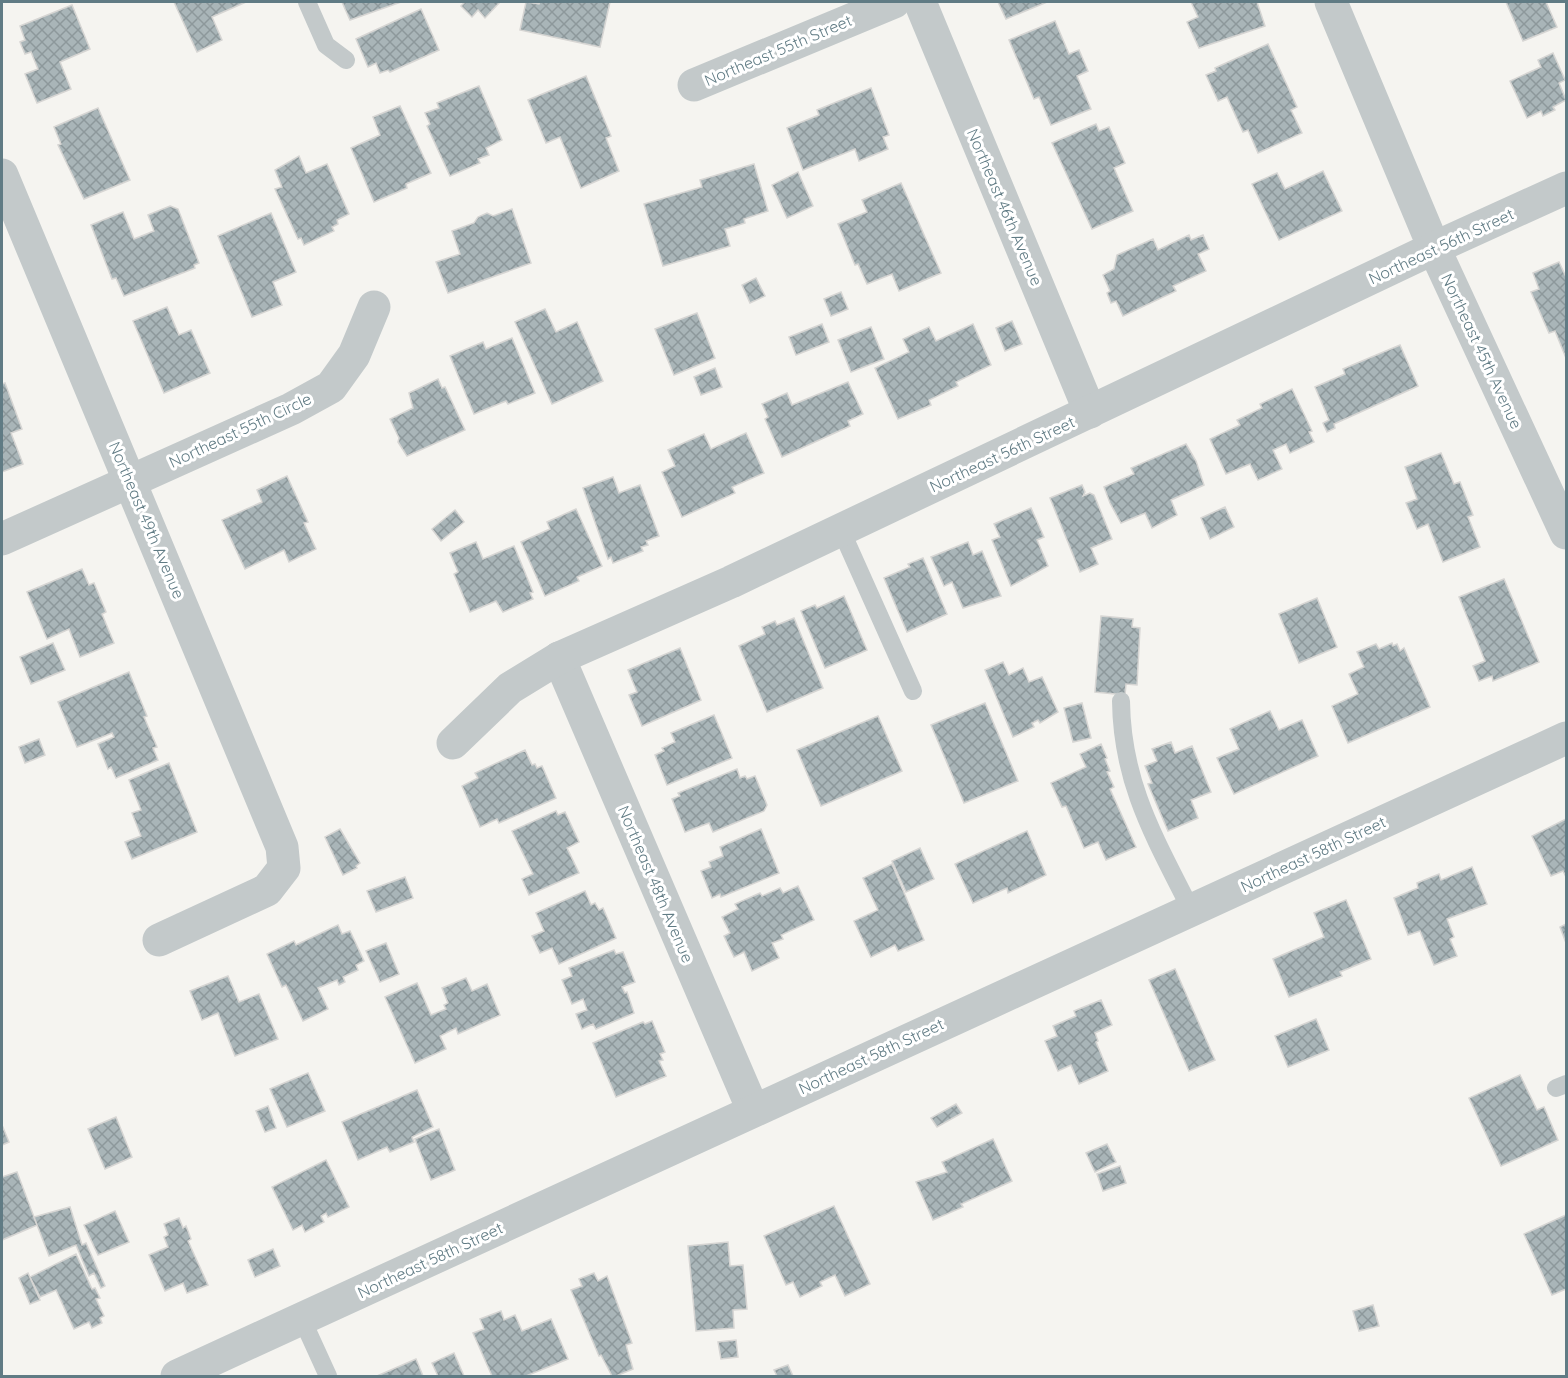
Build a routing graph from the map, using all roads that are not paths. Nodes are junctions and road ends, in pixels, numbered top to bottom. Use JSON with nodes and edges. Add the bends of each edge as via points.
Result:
{"nodes":[{"id":1,"x":307,"y":2,"type":"edge"},
{"id":2,"x":894,"y":2,"type":"edge"},
{"id":3,"x":920,"y":2,"type":"edge"},
{"id":4,"x":1331,"y":2,"type":"edge"},
{"id":5,"x":346,"y":60,"type":"dead end"},
{"id":6,"x":694,"y":85,"type":"dead end"},
{"id":7,"x":2,"y":175,"type":"edge"},
{"id":8,"x":1566,"y":189,"type":"edge"},
{"id":9,"x":1434,"y":248,"type":"junction"},
{"id":10,"x":374,"y":307,"type":"dead end"},
{"id":11,"x":1090,"y":412,"type":"junction"},
{"id":12,"x":131,"y":481,"type":"junction"},
{"id":13,"x":841,"y":530,"type":"junction"},
{"id":14,"x":1566,"y":533,"type":"edge"},
{"id":15,"x":2,"y":539,"type":"edge"},
{"id":16,"x":559,"y":658,"type":"junction"},
{"id":17,"x":913,"y":692,"type":"dead end"},
{"id":18,"x":1121,"y":701,"type":"dead end"},
{"id":19,"x":1566,"y":738,"type":"edge"},
{"id":20,"x":453,"y":743,"type":"dead end"},
{"id":21,"x":1191,"y":910,"type":"junction"},
{"id":22,"x":159,"y":940,"type":"dead end"},
{"id":23,"x":753,"y":1110,"type":"junction"},
{"id":24,"x":302,"y":1319,"type":"junction"},
{"id":25,"x":177,"y":1377,"type":"edge"},
{"id":26,"x":328,"y":1377,"type":"edge"}],
"edges":[{"from":1,"to":5,"type":"lane","via":[[326,45]]},
{"from":2,"to":6,"type":"street","name":"Northeast 55th Street"},
{"from":3,"to":11,"type":"street","name":"Northeast 46th Avenue"},
{"from":4,"to":9,"type":"street","name":"Northeast 45th Avenue"},
{"from":7,"to":12,"type":"street","name":"Northeast 49th Avenue"},
{"from":8,"to":9,"type":"street","name":"Northeast 56th Street"},
{"from":9,"to":11,"type":"street","name":"Northeast 56th Street"},
{"from":9,"to":14,"type":"street","name":"Northeast 45th Avenue"},
{"from":10,"to":12,"type":"street","name":"Northeast 55th Circle","via":[[354,355],[331,387],[291,410]]},
{"from":11,"to":13,"type":"street","name":"Northeast 56th Street"},
{"from":12,"to":15,"type":"street"},
{"from":12,"to":22,"type":"street","name":"Northeast 49th Avenue","via":[[282,847],[284,868],[267,890]]},
{"from":13,"to":16,"type":"street","name":"Northeast 56th Street"},
{"from":13,"to":17,"type":"lane"},
{"from":16,"to":20,"type":"street","name":"Northeast 56th Street","via":[[510,688]]},
{"from":16,"to":23,"type":"street","name":"Northeast 48th Avenue"},
{"from":18,"to":21,"type":"lane","via":[[1121,734],[1131,780],[1146,821]]},
{"from":19,"to":21,"type":"street","name":"Northeast 58th Street"},
{"from":21,"to":23,"type":"street","name":"Northeast 58th Street"},
{"from":23,"to":24,"type":"street","name":"Northeast 58th Street"},
{"from":24,"to":25,"type":"street","name":"Northeast 58th Street"},
{"from":24,"to":26,"type":"lane"}]}
